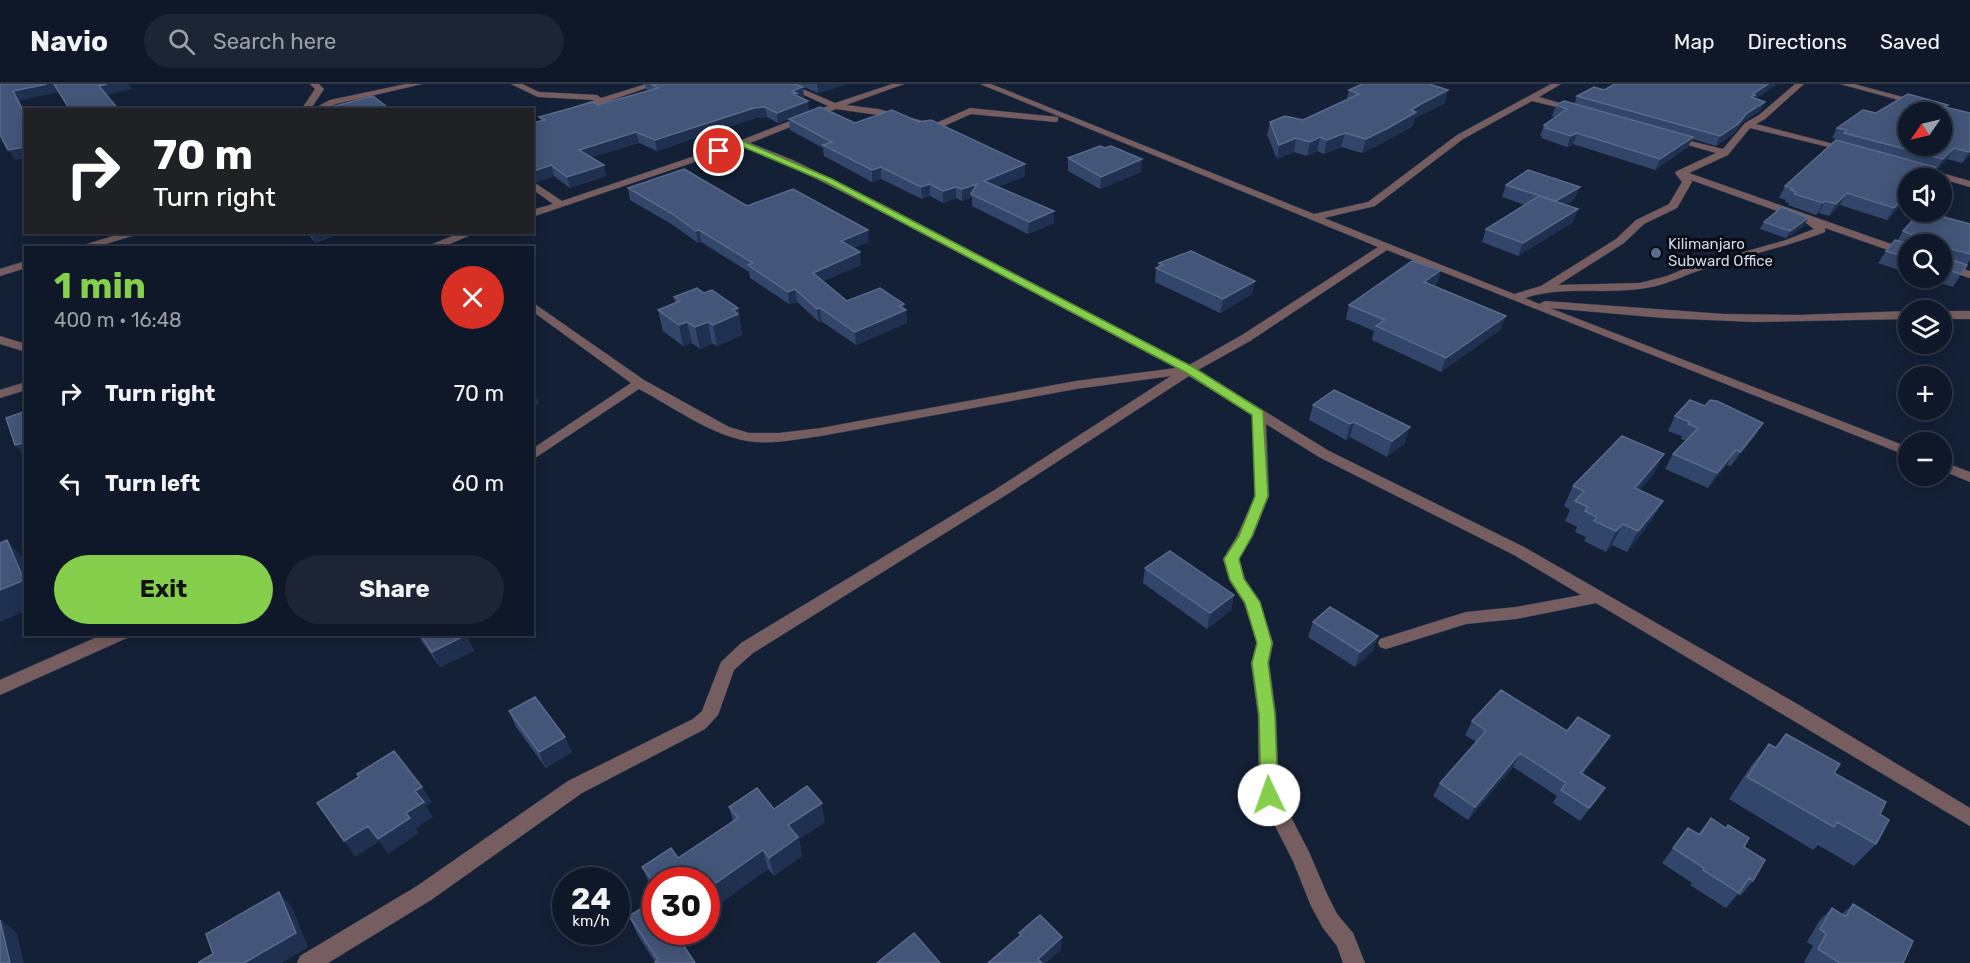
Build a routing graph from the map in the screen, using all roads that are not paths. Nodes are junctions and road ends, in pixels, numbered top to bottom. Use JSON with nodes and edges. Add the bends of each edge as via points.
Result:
{"nodes":[{"id":1,"x":314,"y":84,"type":"edge"},
{"id":2,"x":418,"y":84,"type":"edge"},
{"id":3,"x":515,"y":84,"type":"edge"},
{"id":4,"x":654,"y":84,"type":"edge"},
{"id":5,"x":784,"y":84,"type":"edge"},
{"id":6,"x":900,"y":84,"type":"edge"},
{"id":7,"x":984,"y":84,"type":"edge"},
{"id":8,"x":1557,"y":84,"type":"edge"},
{"id":9,"x":1800,"y":84,"type":"edge"},
{"id":10,"x":1844,"y":84,"type":"edge"},
{"id":11,"x":608,"y":98,"type":"junction"},
{"id":12,"x":1531,"y":98,"type":"junction"},
{"id":13,"x":1919,"y":102,"type":"edge"},
{"id":14,"x":835,"y":106,"type":"junction"},
{"id":15,"x":306,"y":108,"type":"edge"},
{"id":16,"x":320,"y":108,"type":"edge"},
{"id":17,"x":565,"y":113,"type":"edge"},
{"id":18,"x":1588,"y":114,"type":"edge"},
{"id":19,"x":1762,"y":117,"type":"junction"},
{"id":20,"x":1080,"y":123,"type":"junction"},
{"id":21,"x":1748,"y":125,"type":"junction"},
{"id":22,"x":1668,"y":136,"type":"edge"},
{"id":23,"x":1794,"y":136,"type":"junction"},
{"id":24,"x":742,"y":143,"type":"junction"},
{"id":25,"x":1725,"y":153,"type":"junction"},
{"id":26,"x":1862,"y":154,"type":"edge"},
{"id":27,"x":1905,"y":166,"type":"edge"},
{"id":28,"x":1680,"y":173,"type":"junction"},
{"id":29,"x":1970,"y":184,"type":"edge"},
{"id":30,"x":534,"y":185,"type":"edge"},
{"id":31,"x":561,"y":205,"type":"junction"},
{"id":32,"x":534,"y":213,"type":"edge"},
{"id":33,"x":1313,"y":217,"type":"junction"},
{"id":34,"x":1806,"y":218,"type":"junction"},
{"id":35,"x":137,"y":234,"type":"edge"},
{"id":36,"x":469,"y":234,"type":"edge"},
{"id":37,"x":124,"y":242,"type":"edge"},
{"id":38,"x":450,"y":244,"type":"edge"},
{"id":39,"x":94,"y":246,"type":"edge"},
{"id":40,"x":1386,"y":246,"type":"junction"},
{"id":41,"x":1898,"y":250,"type":"edge"},
{"id":42,"x":24,"y":265,"type":"edge"},
{"id":43,"x":1952,"y":269,"type":"edge"},
{"id":44,"x":0,"y":273,"type":"edge"},
{"id":45,"x":1970,"y":275,"type":"edge"},
{"id":46,"x":1545,"y":288,"type":"junction"},
{"id":47,"x":1519,"y":300,"type":"junction"},
{"id":48,"x":534,"y":305,"type":"edge"},
{"id":49,"x":1898,"y":315,"type":"edge"},
{"id":50,"x":1952,"y":315,"type":"edge"},
{"id":51,"x":1970,"y":315,"type":"edge"},
{"id":52,"x":0,"y":340,"type":"edge"},
{"id":53,"x":24,"y":347,"type":"edge"},
{"id":54,"x":1189,"y":369,"type":"junction"},
{"id":55,"x":639,"y":382,"type":"junction"},
{"id":56,"x":24,"y":387,"type":"edge"},
{"id":57,"x":0,"y":394,"type":"edge"},
{"id":58,"x":1258,"y":413,"type":"junction"},
{"id":59,"x":1898,"y":448,"type":"edge"},
{"id":60,"x":534,"y":455,"type":"edge"},
{"id":61,"x":1952,"y":470,"type":"edge"},
{"id":62,"x":1970,"y":477,"type":"edge"},
{"id":63,"x":1599,"y":597,"type":"junction"},
{"id":64,"x":117,"y":636,"type":"edge"},
{"id":65,"x":1386,"y":644,"type":"dead end"},
{"id":66,"x":0,"y":688,"type":"edge"},
{"id":67,"x":1970,"y":818,"type":"edge"},
{"id":68,"x":308,"y":963,"type":"edge"},
{"id":69,"x":1355,"y":963,"type":"edge"}],
"edges":[{"from":1,"to":15,"type":"street","via":[[320,89]]},
{"from":2,"to":16,"type":"street"},
{"from":3,"to":11,"type":"street","via":[[538,94]]},
{"from":4,"to":11,"type":"street"},
{"from":5,"to":14,"type":"street"},
{"from":6,"to":14,"type":"street"},
{"from":7,"to":20,"type":"street"},
{"from":8,"to":12,"type":"street"},
{"from":9,"to":19,"type":"street"},
{"from":10,"to":13,"type":"street"},
{"from":11,"to":17,"type":"street"},
{"from":12,"to":18,"type":"street"},
{"from":12,"to":33,"type":"street","via":[[1460,137],[1371,204]]},
{"from":14,"to":20,"type":"street","via":[[878,112],[934,127],[970,111]]},
{"from":14,"to":24,"type":"street"},
{"from":19,"to":21,"type":"street"},
{"from":19,"to":23,"type":"street"},
{"from":20,"to":33,"type":"street"},
{"from":21,"to":23,"type":"street"},
{"from":21,"to":25,"type":"street"},
{"from":22,"to":25,"type":"street"},
{"from":23,"to":26,"type":"street"},
{"from":24,"to":31,"type":"street"},
{"from":24,"to":54,"type":"street","via":[[829,181]]},
{"from":25,"to":28,"type":"street"},
{"from":27,"to":29,"type":"street"},
{"from":28,"to":34,"type":"street"},
{"from":28,"to":46,"type":"street","via":[[1687,182],[1673,206],[1640,222],[1620,241]]},
{"from":30,"to":31,"type":"street"},
{"from":31,"to":32,"type":"street"},
{"from":33,"to":40,"type":"street"},
{"from":34,"to":41,"type":"street"},
{"from":34,"to":46,"type":"street","via":[[1821,230],[1671,279],[1640,286]]},
{"from":35,"to":37,"type":"street"},
{"from":36,"to":38,"type":"street"},
{"from":37,"to":39,"type":"street"},
{"from":40,"to":47,"type":"street"},
{"from":40,"to":54,"type":"street","via":[[1290,310]]},
{"from":42,"to":44,"type":"street"},
{"from":43,"to":45,"type":"street"},
{"from":46,"to":47,"type":"street"},
{"from":47,"to":49,"type":"street","via":[[1699,318]]},
{"from":47,"to":59,"type":"street"},
{"from":48,"to":55,"type":"street"},
{"from":50,"to":51,"type":"street"},
{"from":52,"to":53,"type":"street"},
{"from":54,"to":55,"type":"street","via":[[779,437],[749,437],[724,430]]},
{"from":54,"to":58,"type":"street"},
{"from":54,"to":68,"type":"street","via":[[1001,492],[747,648],[727,667],[710,712],[699,724],[590,778],[424,893]]},
{"from":55,"to":60,"type":"street"},
{"from":56,"to":57,"type":"street"},
{"from":58,"to":63,"type":"street","via":[[1324,454],[1474,526]]},
{"from":58,"to":69,"type":"street","via":[[1262,496],[1232,559],[1237,580],[1252,602],[1265,643],[1260,663],[1267,715],[1269,795],[1322,906]]},
{"from":61,"to":62,"type":"street"},
{"from":63,"to":65,"type":"street","via":[[1466,618]]},
{"from":63,"to":67,"type":"street"},
{"from":64,"to":66,"type":"street"}]}
